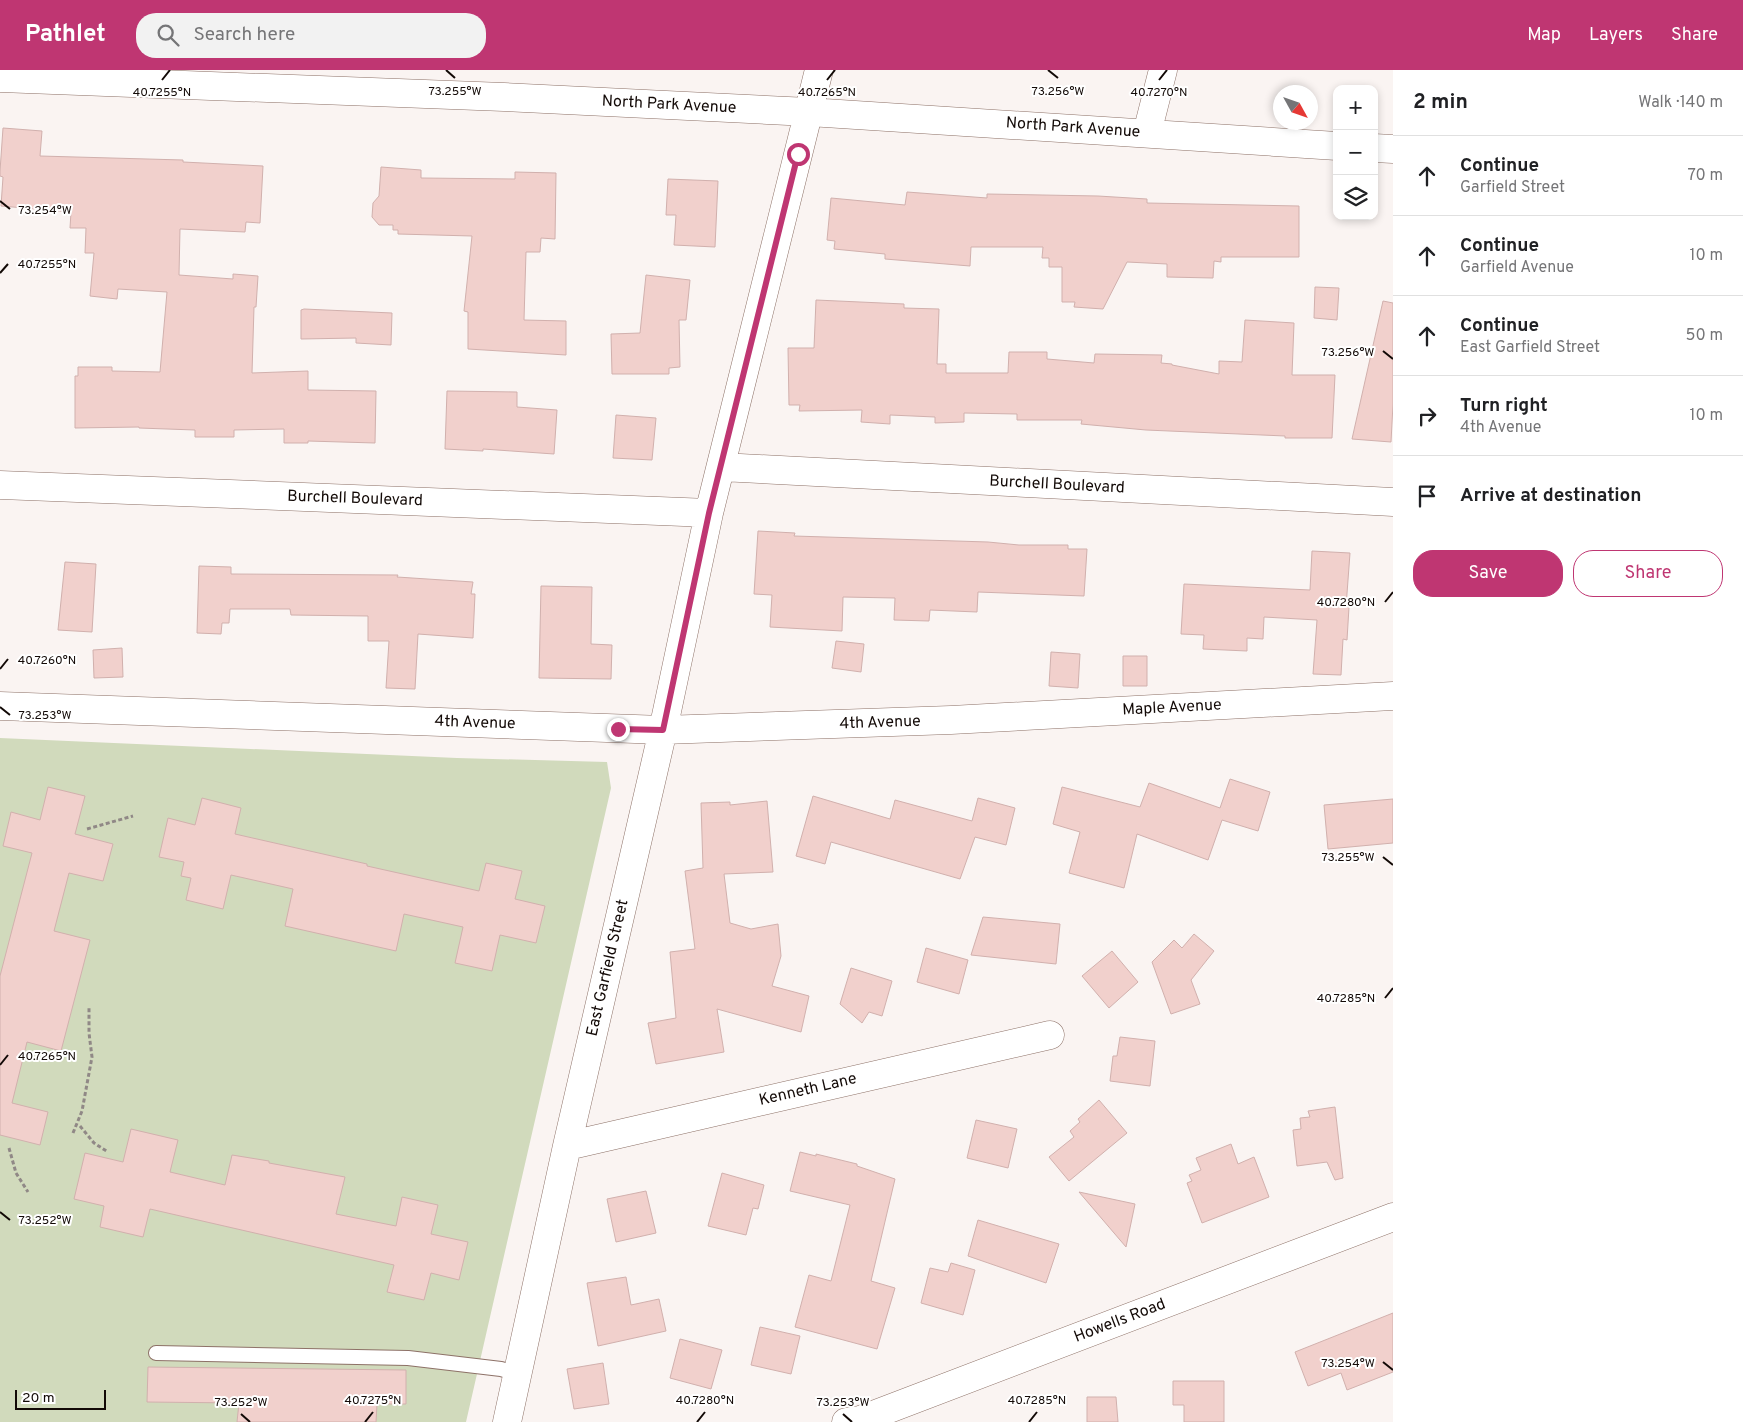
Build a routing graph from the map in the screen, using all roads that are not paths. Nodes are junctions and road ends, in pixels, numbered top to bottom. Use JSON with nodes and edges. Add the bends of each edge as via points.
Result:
{"nodes":[{"id":1,"x":819,"y":70,"type":"edge"},
{"id":2,"x":1163,"y":70,"type":"edge"},
{"id":3,"x":0,"y":78,"type":"edge"},
{"id":4,"x":809,"y":112,"type":"junction"},
{"id":5,"x":1147,"y":133,"type":"junction"},
{"id":6,"x":1333,"y":146,"type":"edge"},
{"id":7,"x":1378,"y":148,"type":"edge"},
{"id":8,"x":1393,"y":149,"type":"edge"},
{"id":9,"x":720,"y":467,"type":"junction"},
{"id":10,"x":0,"y":485,"type":"edge"},
{"id":11,"x":1393,"y":502,"type":"edge"},
{"id":12,"x":709,"y":513,"type":"junction"},
{"id":13,"x":1393,"y":695,"type":"edge"},
{"id":14,"x":0,"y":706,"type":"edge"},
{"id":15,"x":950,"y":720,"type":"joint"},
{"id":16,"x":663,"y":730,"type":"junction"},
{"id":17,"x":1050,"y":1035,"type":"dead end"},
{"id":18,"x":566,"y":1146,"type":"junction"},
{"id":19,"x":1393,"y":1218,"type":"edge"},
{"id":20,"x":156,"y":1353,"type":"dead end"},
{"id":21,"x":518,"y":1374,"type":"junction"},
{"id":22,"x":507,"y":1422,"type":"edge"},
{"id":23,"x":846,"y":1422,"type":"edge"}],
"edges":[{"from":1,"to":4,"type":"street","name":"East Garfield Street"},
{"from":2,"to":5,"type":"street"},
{"from":3,"to":4,"type":"street","name":"North Park Avenue","via":[[514,97]]},
{"from":4,"to":5,"type":"street","name":"North Park Avenue"},
{"from":4,"to":9,"type":"street","name":"East Garfield Street"},
{"from":5,"to":6,"type":"street","name":"North Park Avenue"},
{"from":7,"to":8,"type":"street"},
{"from":9,"to":11,"type":"street","name":"Burchell Boulevard"},
{"from":9,"to":12,"type":"street","name":"East Garfield Street"},
{"from":10,"to":12,"type":"street","name":"Burchell Boulevard"},
{"from":12,"to":16,"type":"street","name":"East Garfield Street"},
{"from":13,"to":15,"type":"street","name":"Maple Avenue"},
{"from":14,"to":16,"type":"street","name":"4th Avenue"},
{"from":15,"to":16,"type":"street","name":"4th Avenue"},
{"from":16,"to":18,"type":"street","name":"East Garfield Street"},
{"from":17,"to":18,"type":"street","name":"Kenneth Lane"},
{"from":18,"to":21,"type":"street","name":"East Garfield Street"},
{"from":19,"to":23,"type":"street","name":"Howells Road","via":[[860,1420]]},
{"from":20,"to":21,"type":"lane","via":[[408,1358],[501,1369]]},
{"from":21,"to":22,"type":"street","name":"East Garfield Street"}]}
